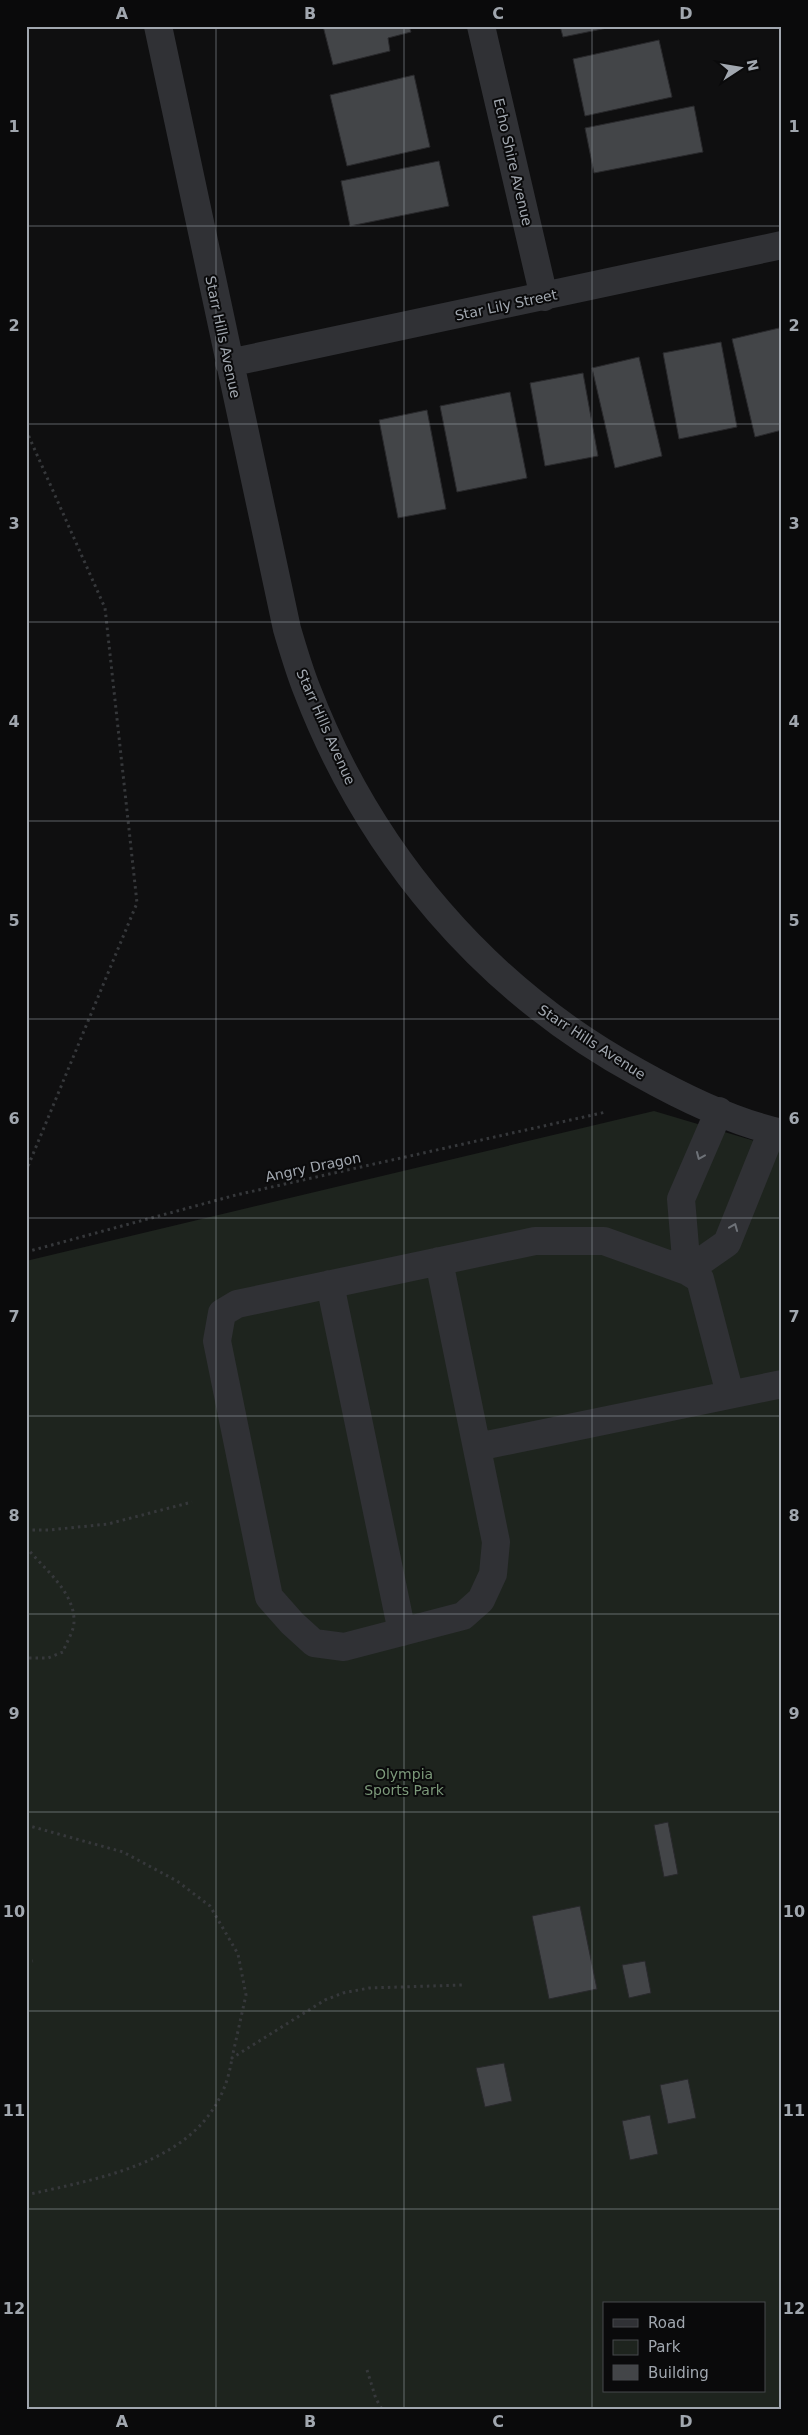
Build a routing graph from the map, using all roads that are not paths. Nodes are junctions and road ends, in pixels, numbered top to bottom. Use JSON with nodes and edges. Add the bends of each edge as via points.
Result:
{"nodes":[{"id":1,"x":158,"y":26,"type":"edge"},
{"id":2,"x":481,"y":26,"type":"edge"},
{"id":3,"x":782,"y":245,"type":"edge"},
{"id":4,"x":544,"y":297,"type":"junction"},
{"id":5,"x":229,"y":363,"type":"junction"},
{"id":6,"x":719,"y":1111,"type":"junction"},
{"id":7,"x":777,"y":1132,"type":"edge"},
{"id":8,"x":438,"y":1261,"type":"junction"},
{"id":9,"x":687,"y":1271,"type":"junction"},
{"id":10,"x":330,"y":1284,"type":"junction"},
{"id":11,"x":782,"y":1384,"type":"edge"},
{"id":12,"x":730,"y":1394,"type":"junction"},
{"id":13,"x":477,"y":1447,"type":"junction"},
{"id":14,"x":402,"y":1632,"type":"junction"}],
"edges":[{"from":1,"to":5,"type":"street","name":"Starr Hills Avenue"},
{"from":2,"to":4,"type":"street","name":"Echo Shire Avenue"},
{"from":3,"to":4,"type":"street","name":"Star Lily Street"},
{"from":4,"to":5,"type":"street","name":"Star Lily Street"},
{"from":5,"to":6,"type":"street","name":"Starr Hills Avenue","via":[[287,629],[306,689],[356,797],[386,845],[456,933],[528,1000],[614,1060]]},
{"from":6,"to":7,"type":"street","name":"Starr Hills Avenue"},
{"from":6,"to":9,"type":"street","one_way":true,"via":[[681,1199]]},
{"from":9,"to":7,"type":"street","one_way":true,"via":[[727,1243]]},
{"from":8,"to":9,"type":"street","via":[[535,1241],[604,1241]]},
{"from":8,"to":10,"type":"street"},
{"from":8,"to":13,"type":"street"},
{"from":9,"to":12,"type":"street","via":[[700,1279]]},
{"from":10,"to":14,"type":"street"},
{"from":10,"to":14,"type":"street","via":[[237,1304],[222,1313],[217,1342],[269,1597],[314,1643],[344,1647]]},
{"from":11,"to":12,"type":"street"},
{"from":12,"to":13,"type":"street"},
{"from":13,"to":14,"type":"street","via":[[496,1542],[493,1574],[481,1600],[463,1616]]}]}
